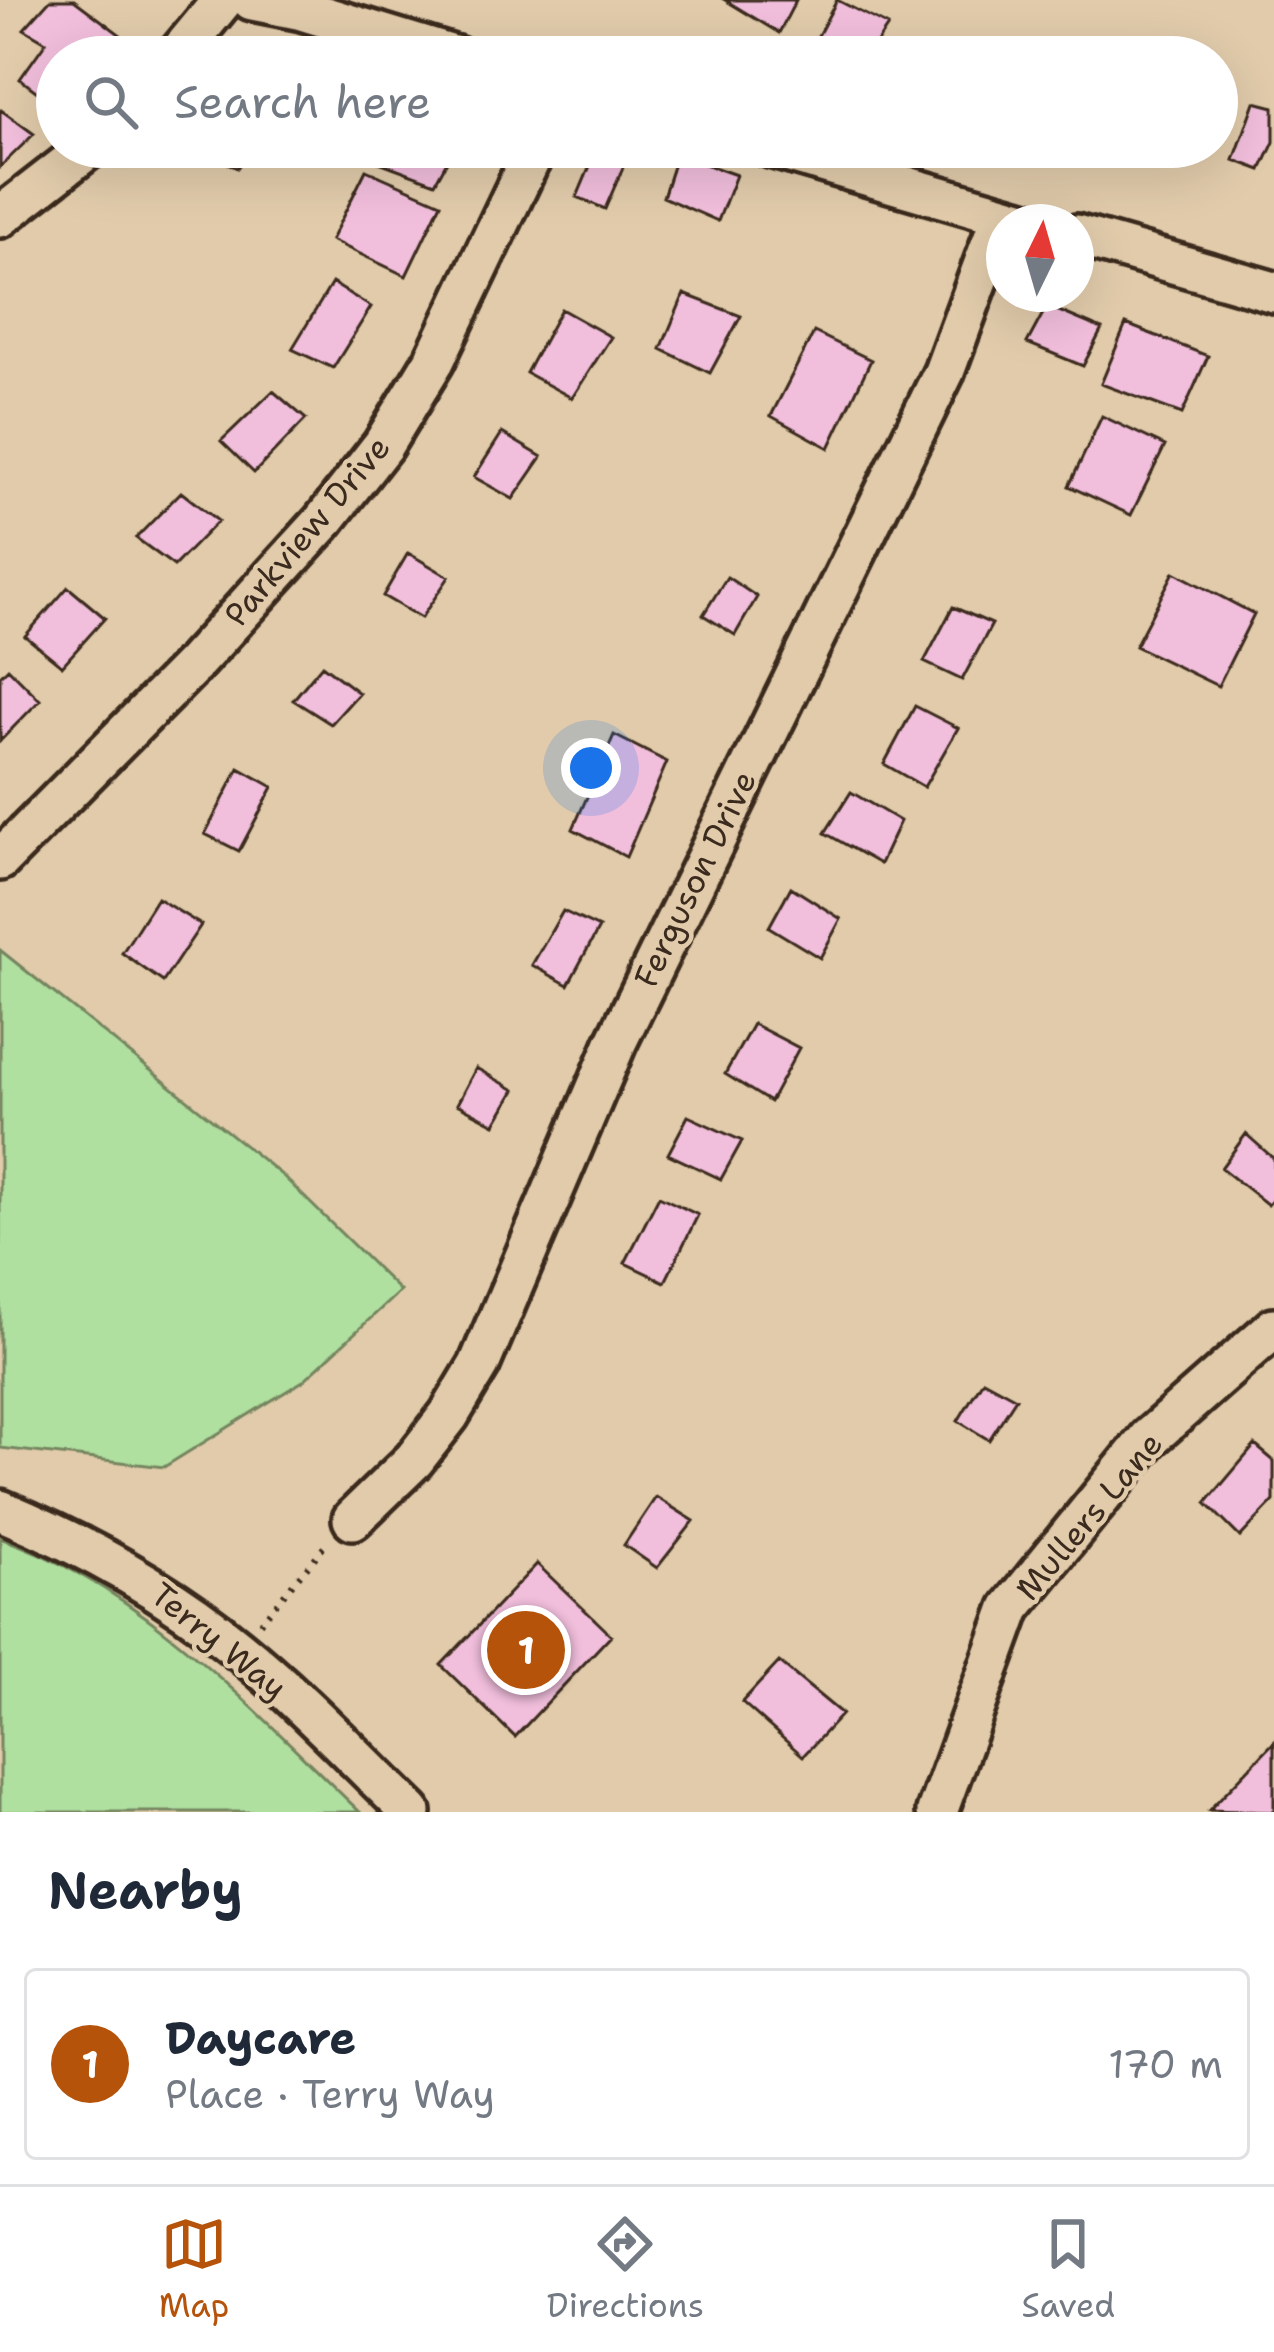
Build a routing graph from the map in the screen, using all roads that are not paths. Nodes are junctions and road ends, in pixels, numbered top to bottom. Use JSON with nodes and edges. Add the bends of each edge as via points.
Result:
{"nodes":[{"id":1,"x":223,"y":0,"type":"edge"},
{"id":2,"x":251,"y":0,"type":"edge"},
{"id":3,"x":193,"y":36,"type":"edge"},
{"id":4,"x":387,"y":36,"type":"edge"},
{"id":5,"x":64,"y":168,"type":"edge"},
{"id":6,"x":526,"y":168,"type":"edge"},
{"id":7,"x":842,"y":168,"type":"edge"},
{"id":8,"x":986,"y":210,"type":"edge"},
{"id":9,"x":0,"y":217,"type":"edge"},
{"id":10,"x":1094,"y":241,"type":"edge"},
{"id":11,"x":986,"y":281,"type":"edge"},
{"id":12,"x":1274,"y":292,"type":"edge"},
{"id":13,"x":0,"y":860,"type":"edge"},
{"id":14,"x":1274,"y":1328,"type":"edge"},
{"id":15,"x":0,"y":1510,"type":"edge"},
{"id":16,"x":353,"y":1519,"type":"road end"},
{"id":17,"x":411,"y":1812,"type":"edge"},
{"id":18,"x":937,"y":1812,"type":"edge"}],
"edges":[{"from":1,"to":3,"type":"street"},
{"from":2,"to":4,"type":"street"},
{"from":5,"to":9,"type":"street"},
{"from":6,"to":13,"type":"street","name":"Parkview Drive","via":[[434,361],[373,458],[191,667]]},
{"from":7,"to":8,"type":"street"},
{"from":10,"to":12,"type":"street"},
{"from":11,"to":16,"type":"street","name":"Ferguson Drive","via":[[625,1023],[479,1365],[414,1460]]},
{"from":14,"to":18,"type":"street","name":"Mullers Lane","via":[[1148,1439],[1011,1608]]},
{"from":15,"to":17,"type":"street","name":"Terry Way","via":[[109,1559],[240,1649]]}]}
